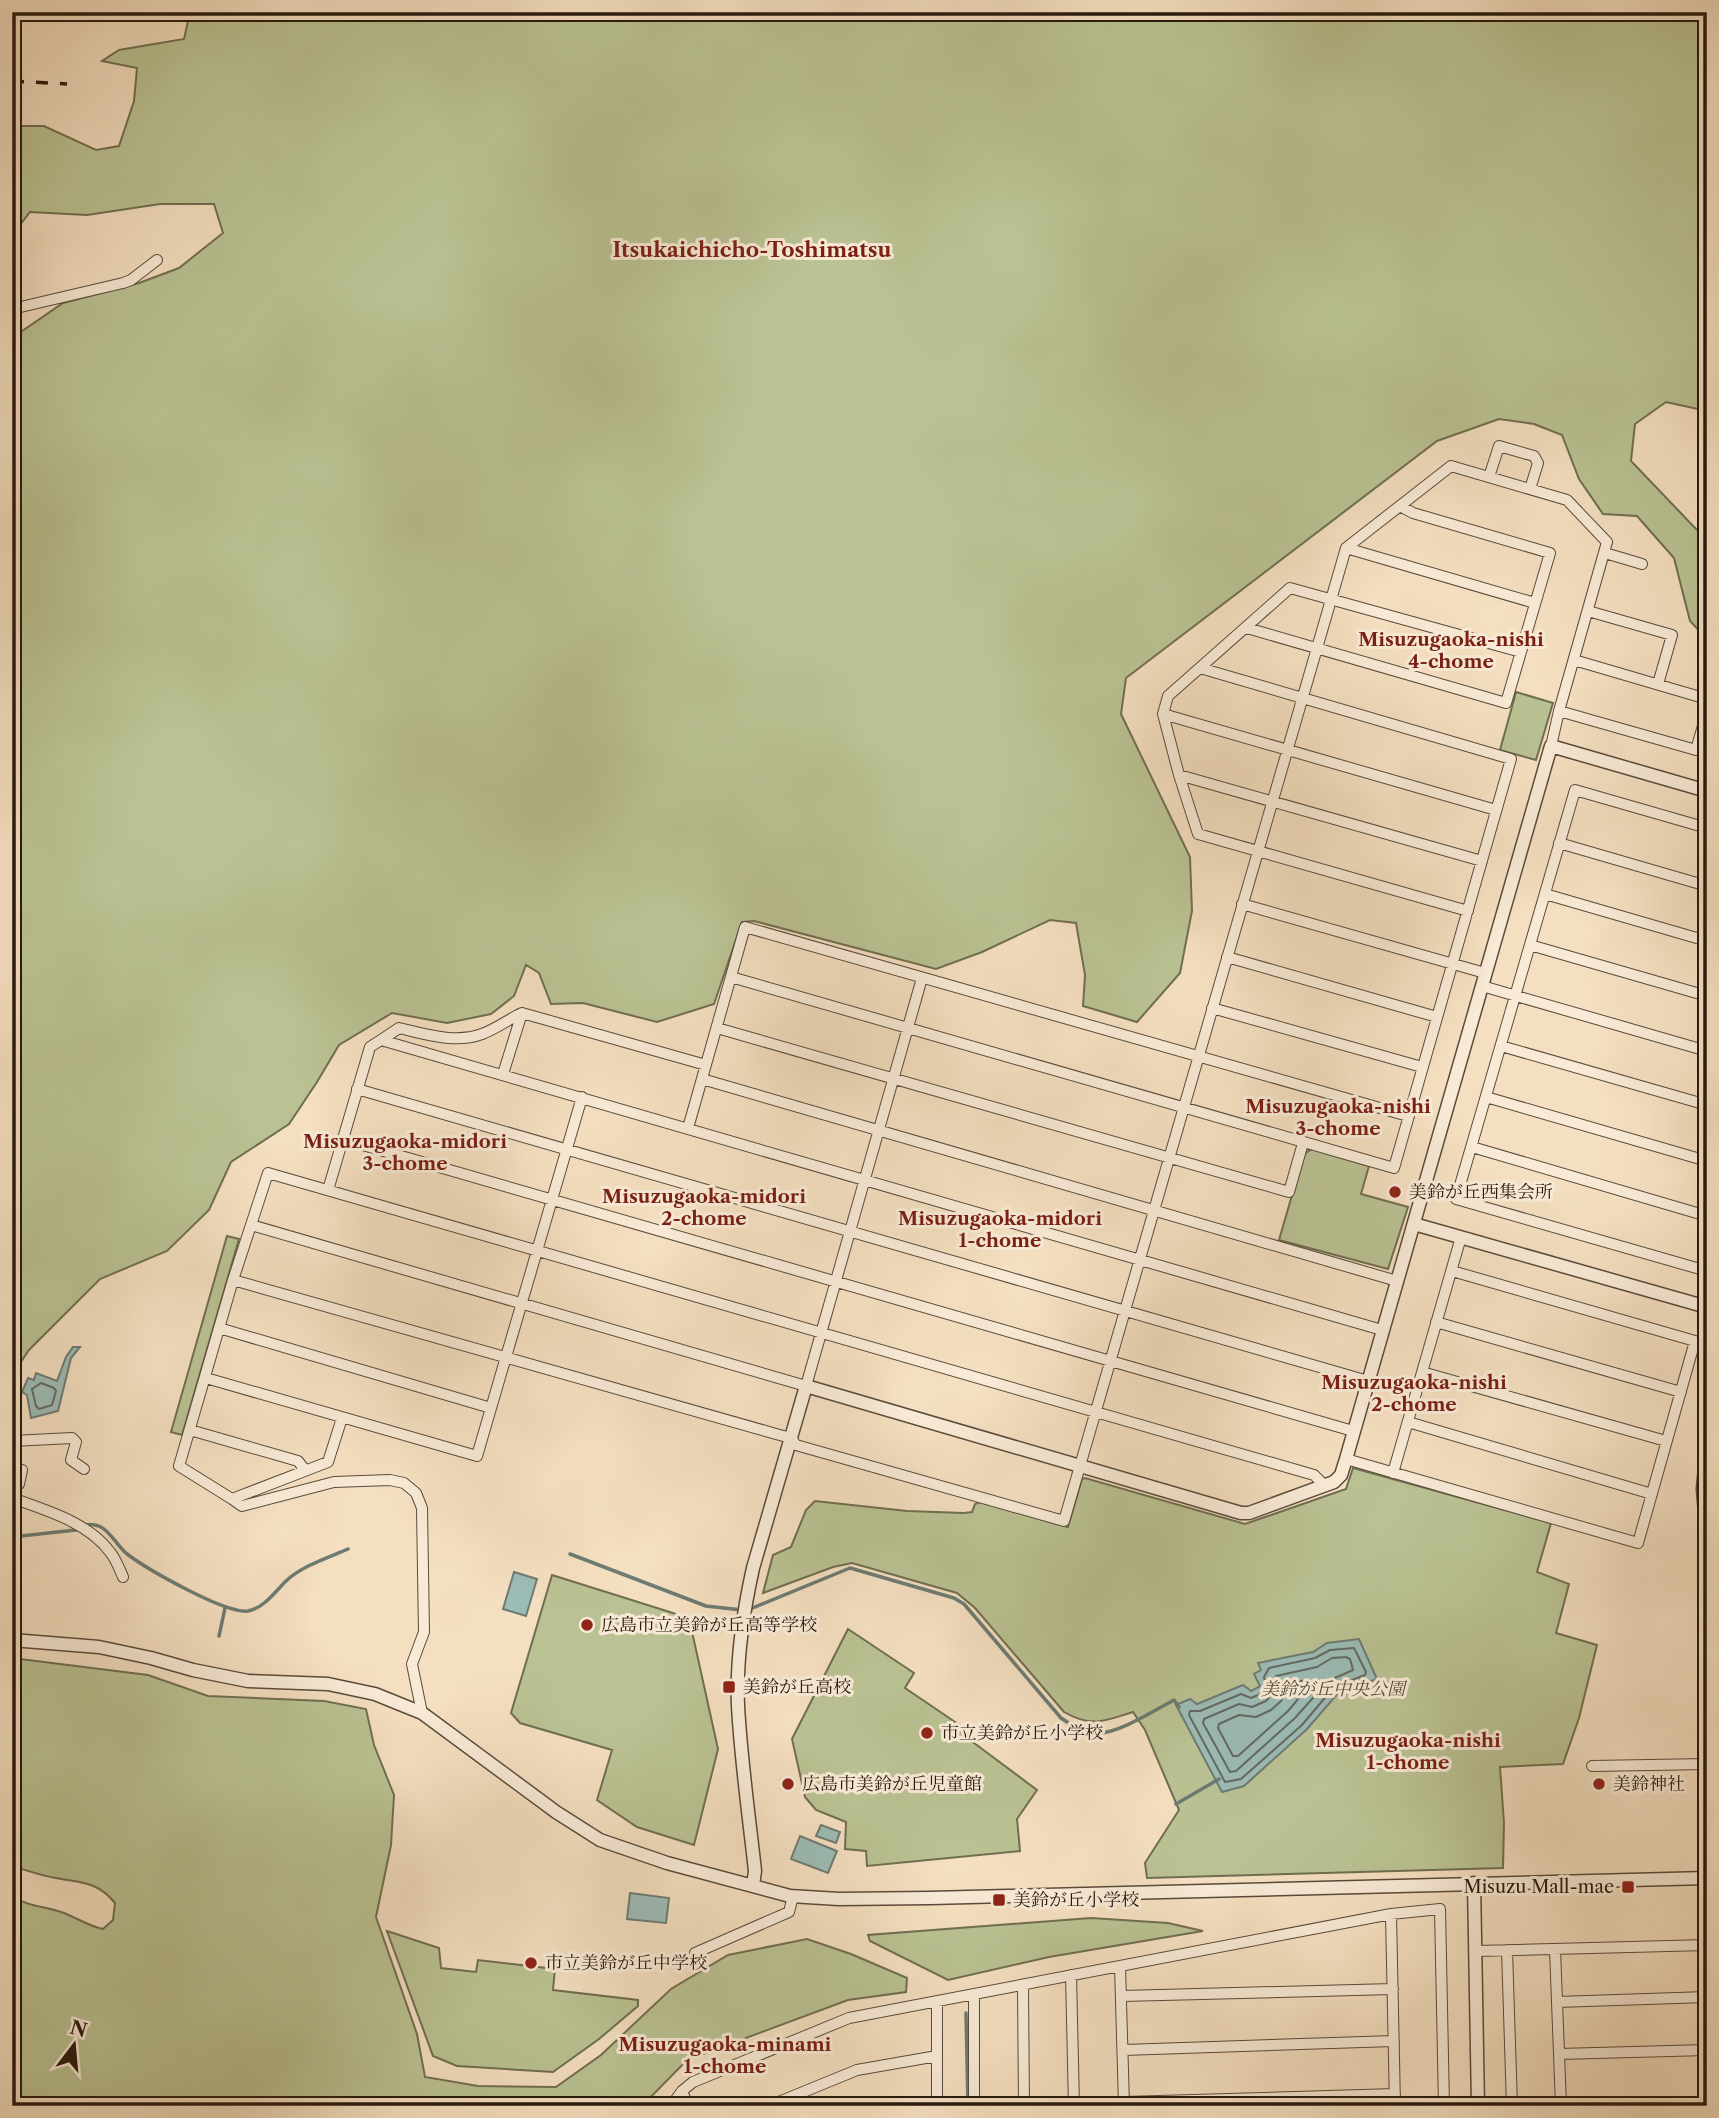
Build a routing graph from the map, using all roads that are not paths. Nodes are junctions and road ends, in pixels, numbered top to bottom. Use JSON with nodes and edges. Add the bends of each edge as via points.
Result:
{"nodes":[{"id":1,"x":157,"y":260,"type":"dead end"},
{"id":2,"x":12,"y":309,"type":"edge"},
{"id":3,"x":1489,"y":477,"type":"junction"},
{"id":4,"x":1530,"y":489,"type":"junction"},
{"id":5,"x":1400,"y":506,"type":"junction"},
{"id":6,"x":1346,"y":548,"type":"junction"},
{"id":7,"x":1605,"y":553,"type":"junction"},
{"id":8,"x":1643,"y":564,"type":"dead end"},
{"id":9,"x":1330,"y":599,"type":"junction"},
{"id":10,"x":1535,"y":603,"type":"junction"},
{"id":11,"x":1588,"y":611,"type":"junction"},
{"id":12,"x":1247,"y":628,"type":"junction"},
{"id":13,"x":1316,"y":648,"type":"junction"},
{"id":14,"x":1521,"y":652,"type":"junction"},
{"id":15,"x":1574,"y":660,"type":"junction"},
{"id":16,"x":1200,"y":668,"type":"junction"},
{"id":17,"x":1658,"y":684,"type":"junction"},
{"id":18,"x":1301,"y":699,"type":"junction"},
{"id":19,"x":1707,"y":699,"type":"edge"},
{"id":20,"x":1559,"y":711,"type":"junction"},
{"id":21,"x":1707,"y":712,"type":"edge"},
{"id":22,"x":1163,"y":714,"type":"junction"},
{"id":23,"x":1551,"y":746,"type":"junction"},
{"id":24,"x":1287,"y":749,"type":"junction"},
{"id":25,"x":1179,"y":775,"type":"junction"},
{"id":26,"x":1707,"y":791,"type":"edge"},
{"id":27,"x":1272,"y":800,"type":"junction"},
{"id":28,"x":1496,"y":810,"type":"junction"},
{"id":29,"x":1707,"y":828,"type":"edge"},
{"id":30,"x":1559,"y":843,"type":"junction"},
{"id":31,"x":1258,"y":851,"type":"junction"},
{"id":32,"x":1482,"y":860,"type":"junction"},
{"id":33,"x":1707,"y":886,"type":"edge"},
{"id":34,"x":1545,"y":894,"type":"junction"},
{"id":35,"x":1242,"y":904,"type":"junction"},
{"id":36,"x":1468,"y":911,"type":"junction"},
{"id":37,"x":1707,"y":941,"type":"edge"},
{"id":38,"x":1530,"y":945,"type":"junction"},
{"id":39,"x":1227,"y":957,"type":"junction"},
{"id":40,"x":1453,"y":964,"type":"junction"},
{"id":41,"x":1485,"y":973,"type":"junction"},
{"id":42,"x":731,"y":978,"type":"junction"},
{"id":43,"x":922,"y":978,"type":"junction"},
{"id":44,"x":1482,"y":986,"type":"junction"},
{"id":45,"x":1515,"y":996,"type":"junction"},
{"id":46,"x":1707,"y":996,"type":"edge"},
{"id":47,"x":1212,"y":1008,"type":"junction"},
{"id":48,"x":522,"y":1013,"type":"junction"},
{"id":49,"x":1437,"y":1017,"type":"junction"},
{"id":50,"x":717,"y":1028,"type":"junction"},
{"id":51,"x":908,"y":1028,"type":"junction"},
{"id":52,"x":382,"y":1040,"type":"junction"},
{"id":53,"x":1500,"y":1046,"type":"junction"},
{"id":54,"x":1707,"y":1051,"type":"edge"},
{"id":55,"x":1198,"y":1058,"type":"junction"},
{"id":56,"x":706,"y":1065,"type":"junction"},
{"id":57,"x":1422,"y":1067,"type":"junction"},
{"id":58,"x":503,"y":1074,"type":"junction"},
{"id":59,"x":894,"y":1078,"type":"junction"},
{"id":60,"x":702,"y":1079,"type":"junction"},
{"id":61,"x":357,"y":1089,"type":"junction"},
{"id":62,"x":582,"y":1097,"type":"junction"},
{"id":63,"x":1486,"y":1097,"type":"junction"},
{"id":64,"x":1707,"y":1105,"type":"edge"},
{"id":65,"x":1183,"y":1108,"type":"junction"},
{"id":66,"x":1408,"y":1116,"type":"junction"},
{"id":67,"x":688,"y":1128,"type":"junction"},
{"id":68,"x":880,"y":1130,"type":"junction"},
{"id":69,"x":342,"y":1139,"type":"junction"},
{"id":70,"x":1303,"y":1143,"type":"junction"},
{"id":71,"x":1472,"y":1147,"type":"junction"},
{"id":72,"x":567,"y":1149,"type":"junction"},
{"id":73,"x":1169,"y":1159,"type":"junction"},
{"id":74,"x":1707,"y":1161,"type":"edge"},
{"id":75,"x":865,"y":1180,"type":"junction"},
{"id":76,"x":328,"y":1190,"type":"junction"},
{"id":77,"x":553,"y":1199,"type":"junction"},
{"id":78,"x":1153,"y":1211,"type":"junction"},
{"id":79,"x":1707,"y":1216,"type":"edge"},
{"id":80,"x":251,"y":1224,"type":"junction"},
{"id":81,"x":1413,"y":1224,"type":"junction"},
{"id":82,"x":850,"y":1231,"type":"junction"},
{"id":83,"x":1461,"y":1237,"type":"junction"},
{"id":84,"x":538,"y":1250,"type":"junction"},
{"id":85,"x":1139,"y":1260,"type":"junction"},
{"id":86,"x":1707,"y":1270,"type":"edge"},
{"id":87,"x":1452,"y":1271,"type":"junction"},
{"id":88,"x":233,"y":1280,"type":"junction"},
{"id":89,"x":1397,"y":1281,"type":"junction"},
{"id":90,"x":835,"y":1283,"type":"junction"},
{"id":91,"x":523,"y":1302,"type":"junction"},
{"id":92,"x":1707,"y":1307,"type":"edge"},
{"id":93,"x":1125,"y":1310,"type":"junction"},
{"id":94,"x":1436,"y":1322,"type":"junction"},
{"id":95,"x":219,"y":1328,"type":"junction"},
{"id":96,"x":1382,"y":1331,"type":"junction"},
{"id":97,"x":820,"y":1334,"type":"junction"},
{"id":98,"x":506,"y":1358,"type":"junction"},
{"id":99,"x":1111,"y":1361,"type":"junction"},
{"id":100,"x":1422,"y":1372,"type":"junction"},
{"id":101,"x":205,"y":1378,"type":"junction"},
{"id":102,"x":1368,"y":1381,"type":"junction"},
{"id":103,"x":806,"y":1386,"type":"junction"},
{"id":104,"x":1681,"y":1392,"type":"junction"},
{"id":105,"x":491,"y":1408,"type":"junction"},
{"id":106,"x":1096,"y":1412,"type":"junction"},
{"id":107,"x":342,"y":1418,"type":"junction"},
{"id":108,"x":1408,"y":1422,"type":"junction"},
{"id":109,"x":190,"y":1430,"type":"junction"},
{"id":110,"x":1353,"y":1431,"type":"junction"},
{"id":111,"x":790,"y":1438,"type":"junction"},
{"id":112,"x":12,"y":1441,"type":"edge"},
{"id":113,"x":1666,"y":1441,"type":"junction"},
{"id":114,"x":1707,"y":1446,"type":"edge"},
{"id":115,"x":1346,"y":1459,"type":"junction"},
{"id":116,"x":12,"y":1467,"type":"edge"},
{"id":117,"x":1081,"y":1467,"type":"junction"},
{"id":118,"x":84,"y":1469,"type":"dead end"},
{"id":119,"x":305,"y":1470,"type":"junction"},
{"id":120,"x":1393,"y":1473,"type":"junction"},
{"id":121,"x":12,"y":1486,"type":"edge"},
{"id":122,"x":1325,"y":1486,"type":"junction"},
{"id":123,"x":1651,"y":1494,"type":"junction"},
{"id":124,"x":12,"y":1498,"type":"edge"},
{"id":125,"x":232,"y":1499,"type":"junction"},
{"id":126,"x":1707,"y":1538,"type":"edge"},
{"id":127,"x":123,"y":1577,"type":"dead end"},
{"id":128,"x":12,"y":1640,"type":"edge"},
{"id":129,"x":422,"y":1713,"type":"junction"},
{"id":130,"x":1707,"y":1763,"type":"edge"},
{"id":131,"x":1592,"y":1766,"type":"dead end"},
{"id":132,"x":1707,"y":1878,"type":"edge"},
{"id":133,"x":1474,"y":1883,"type":"junction"},
{"id":134,"x":753,"y":1885,"type":"junction"},
{"id":135,"x":793,"y":1896,"type":"junction"},
{"id":136,"x":1391,"y":1914,"type":"junction"},
{"id":137,"x":1707,"y":1945,"type":"edge"},
{"id":138,"x":1555,"y":1949,"type":"junction"},
{"id":139,"x":1507,"y":1950,"type":"junction"},
{"id":140,"x":1476,"y":1951,"type":"junction"},
{"id":141,"x":695,"y":1953,"type":"dead end"},
{"id":142,"x":1120,"y":1966,"type":"junction"},
{"id":143,"x":1070,"y":1975,"type":"junction"},
{"id":144,"x":1023,"y":1986,"type":"junction"},
{"id":145,"x":1393,"y":1989,"type":"junction"},
{"id":146,"x":974,"y":1995,"type":"junction"},
{"id":147,"x":1122,"y":1996,"type":"junction"},
{"id":148,"x":1707,"y":1997,"type":"edge"},
{"id":149,"x":937,"y":2002,"type":"junction"},
{"id":150,"x":1557,"y":2002,"type":"junction"},
{"id":151,"x":1394,"y":2041,"type":"junction"},
{"id":152,"x":1123,"y":2050,"type":"junction"},
{"id":153,"x":1707,"y":2050,"type":"edge"},
{"id":154,"x":1559,"y":2054,"type":"junction"},
{"id":155,"x":937,"y":2056,"type":"junction"},
{"id":156,"x":682,"y":2091,"type":"junction"},
{"id":157,"x":1395,"y":2094,"type":"junction"},
{"id":158,"x":1707,"y":2102,"type":"edge"},
{"id":159,"x":1124,"y":2104,"type":"edge"},
{"id":160,"x":671,"y":2106,"type":"edge"},
{"id":161,"x":688,"y":2106,"type":"edge"},
{"id":162,"x":769,"y":2106,"type":"edge"},
{"id":163,"x":937,"y":2106,"type":"edge"},
{"id":164,"x":974,"y":2106,"type":"edge"},
{"id":165,"x":1024,"y":2106,"type":"edge"},
{"id":166,"x":1074,"y":2106,"type":"edge"},
{"id":167,"x":1395,"y":2106,"type":"edge"},
{"id":168,"x":1444,"y":2106,"type":"edge"},
{"id":169,"x":1478,"y":2106,"type":"edge"},
{"id":170,"x":1512,"y":2106,"type":"edge"},
{"id":171,"x":1561,"y":2106,"type":"edge"},
{"id":172,"x":1572,"y":2106,"type":"edge"}],
"edges":[{"from":1,"to":2,"type":"street","via":[[123,283]]},
{"from":3,"to":4,"type":"street"},
{"from":3,"to":4,"type":"street","via":[[1499,446],[1534,456],[1538,463]]},
{"from":3,"to":5,"type":"street","via":[[1451,466]]},
{"from":4,"to":7,"type":"street","via":[[1567,500],[1608,542]]},
{"from":5,"to":6,"type":"street"},
{"from":5,"to":10,"type":"street","via":[[1550,552]]},
{"from":6,"to":9,"type":"street"},
{"from":6,"to":10,"type":"street"},
{"from":7,"to":8,"type":"street"},
{"from":7,"to":11,"type":"street"},
{"from":9,"to":12,"type":"street","via":[[1290,588]]},
{"from":9,"to":13,"type":"street"},
{"from":9,"to":14,"type":"street"},
{"from":10,"to":14,"type":"street"},
{"from":11,"to":15,"type":"street"},
{"from":11,"to":17,"type":"street","via":[[1672,635]]},
{"from":12,"to":13,"type":"street"},
{"from":12,"to":16,"type":"street"},
{"from":13,"to":14,"type":"street","via":[[1506,703]]},
{"from":13,"to":18,"type":"street"},
{"from":15,"to":17,"type":"street"},
{"from":15,"to":20,"type":"street"},
{"from":16,"to":18,"type":"street"},
{"from":16,"to":22,"type":"street","via":[[1168,696]]},
{"from":17,"to":19,"type":"street"},
{"from":18,"to":24,"type":"street"},
{"from":18,"to":28,"type":"street","via":[[1511,759]]},
{"from":20,"to":21,"type":"street","via":[[1696,750]]},
{"from":20,"to":23,"type":"street"},
{"from":22,"to":24,"type":"street"},
{"from":22,"to":25,"type":"street"},
{"from":23,"to":26,"type":"street"},
{"from":23,"to":41,"type":"street"},
{"from":24,"to":27,"type":"street"},
{"from":24,"to":28,"type":"street"},
{"from":25,"to":27,"type":"street"},
{"from":25,"to":31,"type":"street","via":[[1198,834]]},
{"from":27,"to":31,"type":"street"},
{"from":27,"to":32,"type":"street"},
{"from":28,"to":32,"type":"street"},
{"from":29,"to":30,"type":"street","via":[[1575,790]]},
{"from":30,"to":33,"type":"street"},
{"from":30,"to":34,"type":"street"},
{"from":31,"to":35,"type":"street"},
{"from":31,"to":36,"type":"street"},
{"from":32,"to":36,"type":"street"},
{"from":34,"to":37,"type":"street"},
{"from":34,"to":38,"type":"street"},
{"from":35,"to":39,"type":"street"},
{"from":35,"to":40,"type":"street"},
{"from":36,"to":40,"type":"street"},
{"from":38,"to":45,"type":"street"},
{"from":38,"to":46,"type":"street"},
{"from":39,"to":47,"type":"street"},
{"from":39,"to":49,"type":"street"},
{"from":40,"to":41,"type":"street"},
{"from":40,"to":49,"type":"street"},
{"from":41,"to":44,"type":"street"},
{"from":42,"to":43,"type":"street","via":[[745,927]]},
{"from":42,"to":50,"type":"street"},
{"from":42,"to":51,"type":"street"},
{"from":43,"to":51,"type":"street"},
{"from":43,"to":55,"type":"street"},
{"from":44,"to":45,"type":"street"},
{"from":44,"to":81,"type":"street"},
{"from":45,"to":53,"type":"street"},
{"from":45,"to":54,"type":"street"},
{"from":47,"to":55,"type":"street"},
{"from":47,"to":57,"type":"street"},
{"from":48,"to":52,"type":"street","via":[[482,1034],[436,1037],[399,1028]]},
{"from":48,"to":56,"type":"street"},
{"from":48,"to":58,"type":"street"},
{"from":49,"to":57,"type":"street"},
{"from":50,"to":56,"type":"street"},
{"from":50,"to":59,"type":"street"},
{"from":51,"to":59,"type":"street"},
{"from":51,"to":65,"type":"street"},
{"from":52,"to":58,"type":"street"},
{"from":52,"to":61,"type":"street","via":[[370,1047]]},
{"from":53,"to":63,"type":"street"},
{"from":53,"to":64,"type":"street"},
{"from":55,"to":65,"type":"street"},
{"from":55,"to":66,"type":"street"},
{"from":56,"to":60,"type":"street"},
{"from":57,"to":66,"type":"street"},
{"from":58,"to":62,"type":"street"},
{"from":59,"to":68,"type":"street"},
{"from":59,"to":73,"type":"street"},
{"from":60,"to":67,"type":"street"},
{"from":60,"to":68,"type":"street"},
{"from":61,"to":69,"type":"street"},
{"from":61,"to":72,"type":"street"},
{"from":62,"to":67,"type":"street"},
{"from":62,"to":72,"type":"street"},
{"from":63,"to":71,"type":"street"},
{"from":63,"to":74,"type":"street"},
{"from":65,"to":70,"type":"street"},
{"from":65,"to":73,"type":"street"},
{"from":66,"to":70,"type":"street","via":[[1394,1168]]},
{"from":67,"to":75,"type":"street"},
{"from":68,"to":75,"type":"street"},
{"from":68,"to":78,"type":"street"},
{"from":69,"to":76,"type":"street"},
{"from":69,"to":77,"type":"street"},
{"from":70,"to":73,"type":"street","via":[[1289,1192]]},
{"from":71,"to":79,"type":"street"},
{"from":71,"to":86,"type":"street","via":[[1456,1199]]},
{"from":72,"to":77,"type":"street"},
{"from":72,"to":82,"type":"street"},
{"from":73,"to":78,"type":"street"},
{"from":75,"to":82,"type":"street"},
{"from":75,"to":85,"type":"street"},
{"from":76,"to":80,"type":"street","via":[[268,1173]]},
{"from":76,"to":84,"type":"street"},
{"from":77,"to":84,"type":"street"},
{"from":77,"to":90,"type":"street"},
{"from":78,"to":85,"type":"street"},
{"from":78,"to":89,"type":"street"},
{"from":80,"to":88,"type":"street"},
{"from":80,"to":91,"type":"street"},
{"from":81,"to":83,"type":"street"},
{"from":81,"to":89,"type":"street"},
{"from":82,"to":90,"type":"street"},
{"from":82,"to":93,"type":"street"},
{"from":83,"to":87,"type":"street"},
{"from":83,"to":92,"type":"street"},
{"from":84,"to":91,"type":"street"},
{"from":84,"to":97,"type":"street"},
{"from":85,"to":93,"type":"street"},
{"from":85,"to":96,"type":"street"},
{"from":87,"to":94,"type":"street"},
{"from":87,"to":104,"type":"street","via":[[1695,1341]]},
{"from":88,"to":95,"type":"street"},
{"from":88,"to":98,"type":"street"},
{"from":89,"to":96,"type":"street"},
{"from":90,"to":97,"type":"street"},
{"from":90,"to":99,"type":"street"},
{"from":91,"to":98,"type":"street"},
{"from":91,"to":103,"type":"street"},
{"from":93,"to":99,"type":"street"},
{"from":93,"to":102,"type":"street"},
{"from":94,"to":100,"type":"street"},
{"from":94,"to":104,"type":"street"},
{"from":95,"to":101,"type":"street"},
{"from":95,"to":105,"type":"street"},
{"from":96,"to":102,"type":"street"},
{"from":97,"to":103,"type":"street"},
{"from":97,"to":106,"type":"street"},
{"from":98,"to":105,"type":"street"},
{"from":98,"to":111,"type":"street"},
{"from":99,"to":106,"type":"street"},
{"from":99,"to":110,"type":"street"},
{"from":100,"to":108,"type":"street"},
{"from":100,"to":113,"type":"street"},
{"from":101,"to":107,"type":"street"},
{"from":101,"to":109,"type":"street"},
{"from":102,"to":110,"type":"street"},
{"from":103,"to":111,"type":"street"},
{"from":103,"to":117,"type":"street"},
{"from":104,"to":113,"type":"street"},
{"from":105,"to":107,"type":"street","via":[[477,1456]]},
{"from":106,"to":117,"type":"street"},
{"from":106,"to":122,"type":"street","via":[[1314,1475]]},
{"from":107,"to":119,"type":"street","via":[[328,1462]]},
{"from":108,"to":120,"type":"street"},
{"from":108,"to":123,"type":"street"},
{"from":109,"to":119,"type":"street","via":[[298,1461]]},
{"from":109,"to":125,"type":"street","via":[[179,1466]]},
{"from":110,"to":115,"type":"street"},
{"from":111,"to":117,"type":"street","via":[[796,1445],[1064,1521]]},
{"from":111,"to":134,"type":"street","via":[[743,1620],[738,1705]]},
{"from":112,"to":118,"type":"street","via":[[72,1437],[76,1442],[71,1460]]},
{"from":113,"to":123,"type":"street"},
{"from":114,"to":126,"type":"street","via":[[1703,1489]]},
{"from":115,"to":120,"type":"street"},
{"from":115,"to":122,"type":"street","via":[[1340,1475]]},
{"from":116,"to":121,"type":"street","via":[[22,1471],[19,1484]]},
{"from":117,"to":122,"type":"street","via":[[1241,1513]]},
{"from":119,"to":125,"type":"street"},
{"from":120,"to":123,"type":"street","via":[[1638,1543]]},
{"from":124,"to":127,"type":"street","via":[[89,1533],[108,1549]]},
{"from":125,"to":129,"type":"street","via":[[242,1506],[334,1482],[390,1480],[404,1483],[416,1493],[422,1508],[424,1632],[412,1664]]},
{"from":128,"to":129,"type":"street","via":[[99,1647],[248,1681],[328,1684],[375,1694]]},
{"from":129,"to":134,"type":"street","via":[[600,1840]]},
{"from":130,"to":131,"type":"street"},
{"from":132,"to":133,"type":"street"},
{"from":133,"to":135,"type":"street","via":[[852,1899]]},
{"from":133,"to":140,"type":"street"},
{"from":134,"to":135,"type":"street"},
{"from":135,"to":141,"type":"street","via":[[789,1912]]},
{"from":136,"to":142,"type":"street"},
{"from":136,"to":145,"type":"street"},
{"from":136,"to":168,"type":"street","via":[[1440,1909]]},
{"from":137,"to":138,"type":"street"},
{"from":138,"to":139,"type":"street"},
{"from":138,"to":150,"type":"street"},
{"from":139,"to":140,"type":"street"},
{"from":139,"to":170,"type":"street"},
{"from":140,"to":169,"type":"street"},
{"from":142,"to":143,"type":"street"},
{"from":142,"to":147,"type":"street"},
{"from":143,"to":144,"type":"street"},
{"from":143,"to":166,"type":"street"},
{"from":144,"to":146,"type":"street"},
{"from":144,"to":165,"type":"street"},
{"from":145,"to":147,"type":"street"},
{"from":145,"to":151,"type":"street"},
{"from":146,"to":149,"type":"street"},
{"from":146,"to":164,"type":"street"},
{"from":147,"to":152,"type":"street"},
{"from":148,"to":150,"type":"street"},
{"from":149,"to":155,"type":"street"},
{"from":149,"to":156,"type":"street","via":[[849,2018]]},
{"from":150,"to":154,"type":"street"},
{"from":151,"to":152,"type":"street"},
{"from":151,"to":157,"type":"street"},
{"from":152,"to":159,"type":"street"},
{"from":153,"to":154,"type":"street"},
{"from":154,"to":171,"type":"street"},
{"from":155,"to":162,"type":"street","via":[[857,2070]]},
{"from":155,"to":163,"type":"street"},
{"from":156,"to":160,"type":"street"},
{"from":156,"to":161,"type":"street"},
{"from":157,"to":159,"type":"street"},
{"from":157,"to":167,"type":"street"},
{"from":158,"to":172,"type":"street"}]}
